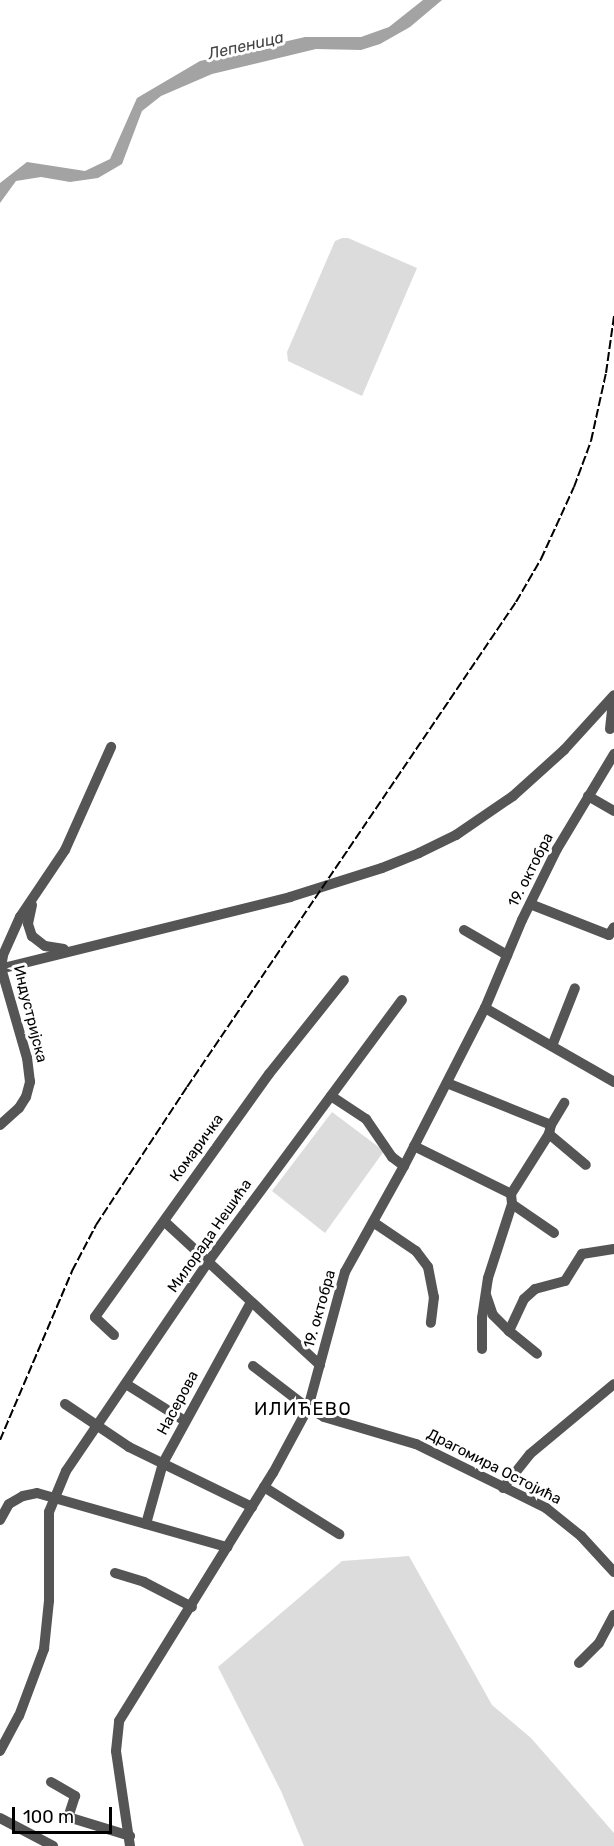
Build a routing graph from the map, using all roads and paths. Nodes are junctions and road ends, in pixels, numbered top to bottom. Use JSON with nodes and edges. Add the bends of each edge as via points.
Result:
{"nodes":[{"id":1,"x":614,"y":696,"type":"edge"},
{"id":2,"x":592,"y":722,"type":"junction"},
{"id":3,"x":613,"y":735,"type":"edge"},
{"id":4,"x":111,"y":747,"type":"dead end"},
{"id":5,"x":614,"y":754,"type":"edge"},
{"id":6,"x":588,"y":796,"type":"junction"},
{"id":7,"x":614,"y":811,"type":"edge"},
{"id":8,"x":34,"y":898,"type":"junction"},
{"id":9,"x":530,"y":904,"type":"junction"},
{"id":10,"x":614,"y":927,"type":"edge"},
{"id":11,"x":464,"y":930,"type":"dead end"},
{"id":12,"x":12,"y":933,"type":"junction"},
{"id":13,"x":0,"y":948,"type":"edge"},
{"id":14,"x":71,"y":950,"type":"junction"},
{"id":15,"x":507,"y":955,"type":"junction"},
{"id":16,"x":24,"y":962,"type":"junction"},
{"id":17,"x":0,"y":968,"type":"edge"},
{"id":18,"x":344,"y":980,"type":"dead end"},
{"id":19,"x":575,"y":988,"type":"dead end"},
{"id":20,"x":4,"y":996,"type":"edge"},
{"id":21,"x":402,"y":1000,"type":"dead end"},
{"id":22,"x":485,"y":1008,"type":"junction"},
{"id":23,"x":552,"y":1046,"type":"junction"},
{"id":24,"x":614,"y":1082,"type":"edge"},
{"id":25,"x":447,"y":1083,"type":"junction"},
{"id":26,"x":331,"y":1096,"type":"junction"},
{"id":27,"x":564,"y":1103,"type":"dead end"},
{"id":28,"x":0,"y":1125,"type":"edge"},
{"id":29,"x":550,"y":1130,"type":"junction"},
{"id":30,"x":414,"y":1146,"type":"junction"},
{"id":31,"x":586,"y":1165,"type":"dead end"},
{"id":32,"x":404,"y":1166,"type":"junction"},
{"id":33,"x":512,"y":1199,"type":"junction"},
{"id":34,"x":165,"y":1222,"type":"junction"},
{"id":35,"x":373,"y":1222,"type":"junction"},
{"id":36,"x":554,"y":1233,"type":"dead end"},
{"id":37,"x":614,"y":1249,"type":"edge"},
{"id":38,"x":208,"y":1262,"type":"junction"},
{"id":39,"x":486,"y":1294,"type":"junction"},
{"id":40,"x":251,"y":1302,"type":"junction"},
{"id":41,"x":431,"y":1323,"type":"dead end"},
{"id":42,"x":509,"y":1330,"type":"junction"},
{"id":43,"x":114,"y":1335,"type":"dead end"},
{"id":44,"x":482,"y":1349,"type":"dead end"},
{"id":45,"x":537,"y":1354,"type":"dead end"},
{"id":46,"x":320,"y":1365,"type":"junction"},
{"id":47,"x":253,"y":1366,"type":"dead end"},
{"id":48,"x":126,"y":1384,"type":"junction"},
{"id":49,"x":614,"y":1384,"type":"edge"},
{"id":50,"x":65,"y":1404,"type":"dead end"},
{"id":51,"x":308,"y":1408,"type":"junction"},
{"id":52,"x":185,"y":1421,"type":"junction"},
{"id":53,"x":97,"y":1427,"type":"junction"},
{"id":54,"x":163,"y":1464,"type":"junction"},
{"id":55,"x":264,"y":1487,"type":"junction"},
{"id":56,"x":503,"y":1488,"type":"junction"},
{"id":57,"x":56,"y":1499,"type":"junction"},
{"id":58,"x":252,"y":1507,"type":"junction"},
{"id":59,"x":0,"y":1520,"type":"edge"},
{"id":60,"x":146,"y":1524,"type":"junction"},
{"id":61,"x":339,"y":1534,"type":"dead end"},
{"id":62,"x":227,"y":1547,"type":"junction"},
{"id":63,"x":614,"y":1572,"type":"edge"},
{"id":64,"x":115,"y":1573,"type":"dead end"},
{"id":65,"x":192,"y":1606,"type":"junction"},
{"id":66,"x":614,"y":1615,"type":"edge"},
{"id":67,"x":579,"y":1663,"type":"dead end"},
{"id":68,"x":0,"y":1751,"type":"edge"},
{"id":69,"x":51,"y":1782,"type":"dead end"},
{"id":70,"x":0,"y":1818,"type":"edge"},
{"id":71,"x":130,"y":1841,"type":"edge"},
{"id":72,"x":53,"y":1846,"type":"edge"}],
"edges":[{"from":1,"to":2,"type":"street"},
{"from":1,"to":3,"type":"street"},
{"from":2,"to":3,"type":"street","via":[[598,722]]},
{"from":2,"to":14,"type":"street","via":[[533,779],[488,815],[419,853],[290,897]]},
{"from":4,"to":8,"type":"street","name":"Индустријска","via":[[65,850]]},
{"from":5,"to":6,"type":"street","name":"19. октобра"},
{"from":6,"to":7,"type":"street"},
{"from":6,"to":9,"type":"street","name":"19. октобра"},
{"from":8,"to":12,"type":"street","name":"Индустријска"},
{"from":8,"to":14,"type":"street","via":[[28,924],[32,936],[45,946]]},
{"from":9,"to":10,"type":"street","via":[[609,935]]},
{"from":9,"to":15,"type":"street","name":"19. октобра"},
{"from":11,"to":15,"type":"street"},
{"from":12,"to":13,"type":"street"},
{"from":12,"to":17,"type":"street","name":"Индустријска"},
{"from":14,"to":16,"type":"street"},
{"from":15,"to":22,"type":"street","name":"19. октобра"},
{"from":16,"to":17,"type":"street"},
{"from":16,"to":20,"type":"street","via":[[14,970]]},
{"from":17,"to":20,"type":"street","name":"Индустријска"},
{"from":18,"to":34,"type":"street","name":"Комаричка","via":[[269,1074]]},
{"from":19,"to":23,"type":"street"},
{"from":20,"to":28,"type":"street","name":"Индустријска","via":[[27,1058],[30,1082],[26,1097]]},
{"from":21,"to":26,"type":"street","name":"Милорада Нешића"},
{"from":22,"to":23,"type":"street"},
{"from":22,"to":25,"type":"street","name":"19. октобра"},
{"from":23,"to":24,"type":"street"},
{"from":25,"to":29,"type":"street"},
{"from":25,"to":30,"type":"street","name":"19. октобра"},
{"from":26,"to":32,"type":"street","via":[[366,1119],[392,1157]]},
{"from":26,"to":38,"type":"street","name":"Милорада Нешића"},
{"from":27,"to":29,"type":"street"},
{"from":29,"to":31,"type":"street"},
{"from":29,"to":33,"type":"street"},
{"from":30,"to":32,"type":"street","name":"19. октобра"},
{"from":30,"to":33,"type":"street"},
{"from":32,"to":35,"type":"street","name":"19. октобра"},
{"from":33,"to":36,"type":"street"},
{"from":33,"to":39,"type":"street","via":[[490,1268]]},
{"from":34,"to":38,"type":"street"},
{"from":34,"to":43,"type":"street","name":"Комаричка","via":[[95,1317]]},
{"from":35,"to":41,"type":"street","via":[[416,1251],[428,1267],[434,1297]]},
{"from":35,"to":46,"type":"street","name":"19. октобра","via":[[345,1272]]},
{"from":37,"to":42,"type":"street","via":[[582,1254],[566,1281],[535,1289],[524,1299]]},
{"from":38,"to":40,"type":"street"},
{"from":38,"to":48,"type":"street","name":"Милорада Нешића"},
{"from":39,"to":42,"type":"street","via":[[493,1315]]},
{"from":39,"to":44,"type":"street"},
{"from":40,"to":46,"type":"street"},
{"from":40,"to":52,"type":"street","name":"Насерова"},
{"from":42,"to":45,"type":"street"},
{"from":46,"to":51,"type":"street","name":"19. октобра"},
{"from":47,"to":51,"type":"street","name":"Драгомира Остојића"},
{"from":48,"to":52,"type":"street"},
{"from":48,"to":53,"type":"street","name":"Милорада Нешића"},
{"from":49,"to":56,"type":"street","via":[[530,1454]]},
{"from":50,"to":53,"type":"street"},
{"from":51,"to":55,"type":"street","name":"19. октобра"},
{"from":51,"to":56,"type":"street","name":"Драгомира Остојића","via":[[324,1417],[416,1444]]},
{"from":52,"to":54,"type":"street","name":"Насерова"},
{"from":53,"to":54,"type":"street"},
{"from":53,"to":57,"type":"street","name":"Милорада Нешића","via":[[66,1471]]},
{"from":54,"to":58,"type":"street"},
{"from":54,"to":60,"type":"street","name":"Насерова"},
{"from":55,"to":58,"type":"street","name":"19. октобра"},
{"from":55,"to":61,"type":"street"},
{"from":56,"to":63,"type":"street","name":"Драгомира Остојића","via":[[563,1520]]},
{"from":57,"to":59,"type":"street","via":[[37,1493],[23,1496],[9,1504]]},
{"from":57,"to":60,"type":"street"},
{"from":57,"to":68,"type":"street","name":"Милорада Нешића","via":[[49,1512],[49,1601],[44,1648],[23,1706]]},
{"from":58,"to":62,"type":"street","name":"19. октобра"},
{"from":60,"to":62,"type":"street"},
{"from":62,"to":65,"type":"street","name":"19. октобра"},
{"from":64,"to":65,"type":"street","via":[[144,1582]]},
{"from":65,"to":71,"type":"street","name":"19. октобра","via":[[157,1655],[119,1721],[116,1751]]},
{"from":66,"to":67,"type":"street","via":[[599,1643]]},
{"from":69,"to":71,"type":"street","via":[[75,1796],[68,1816]]},
{"from":70,"to":72,"type":"street"}]}
